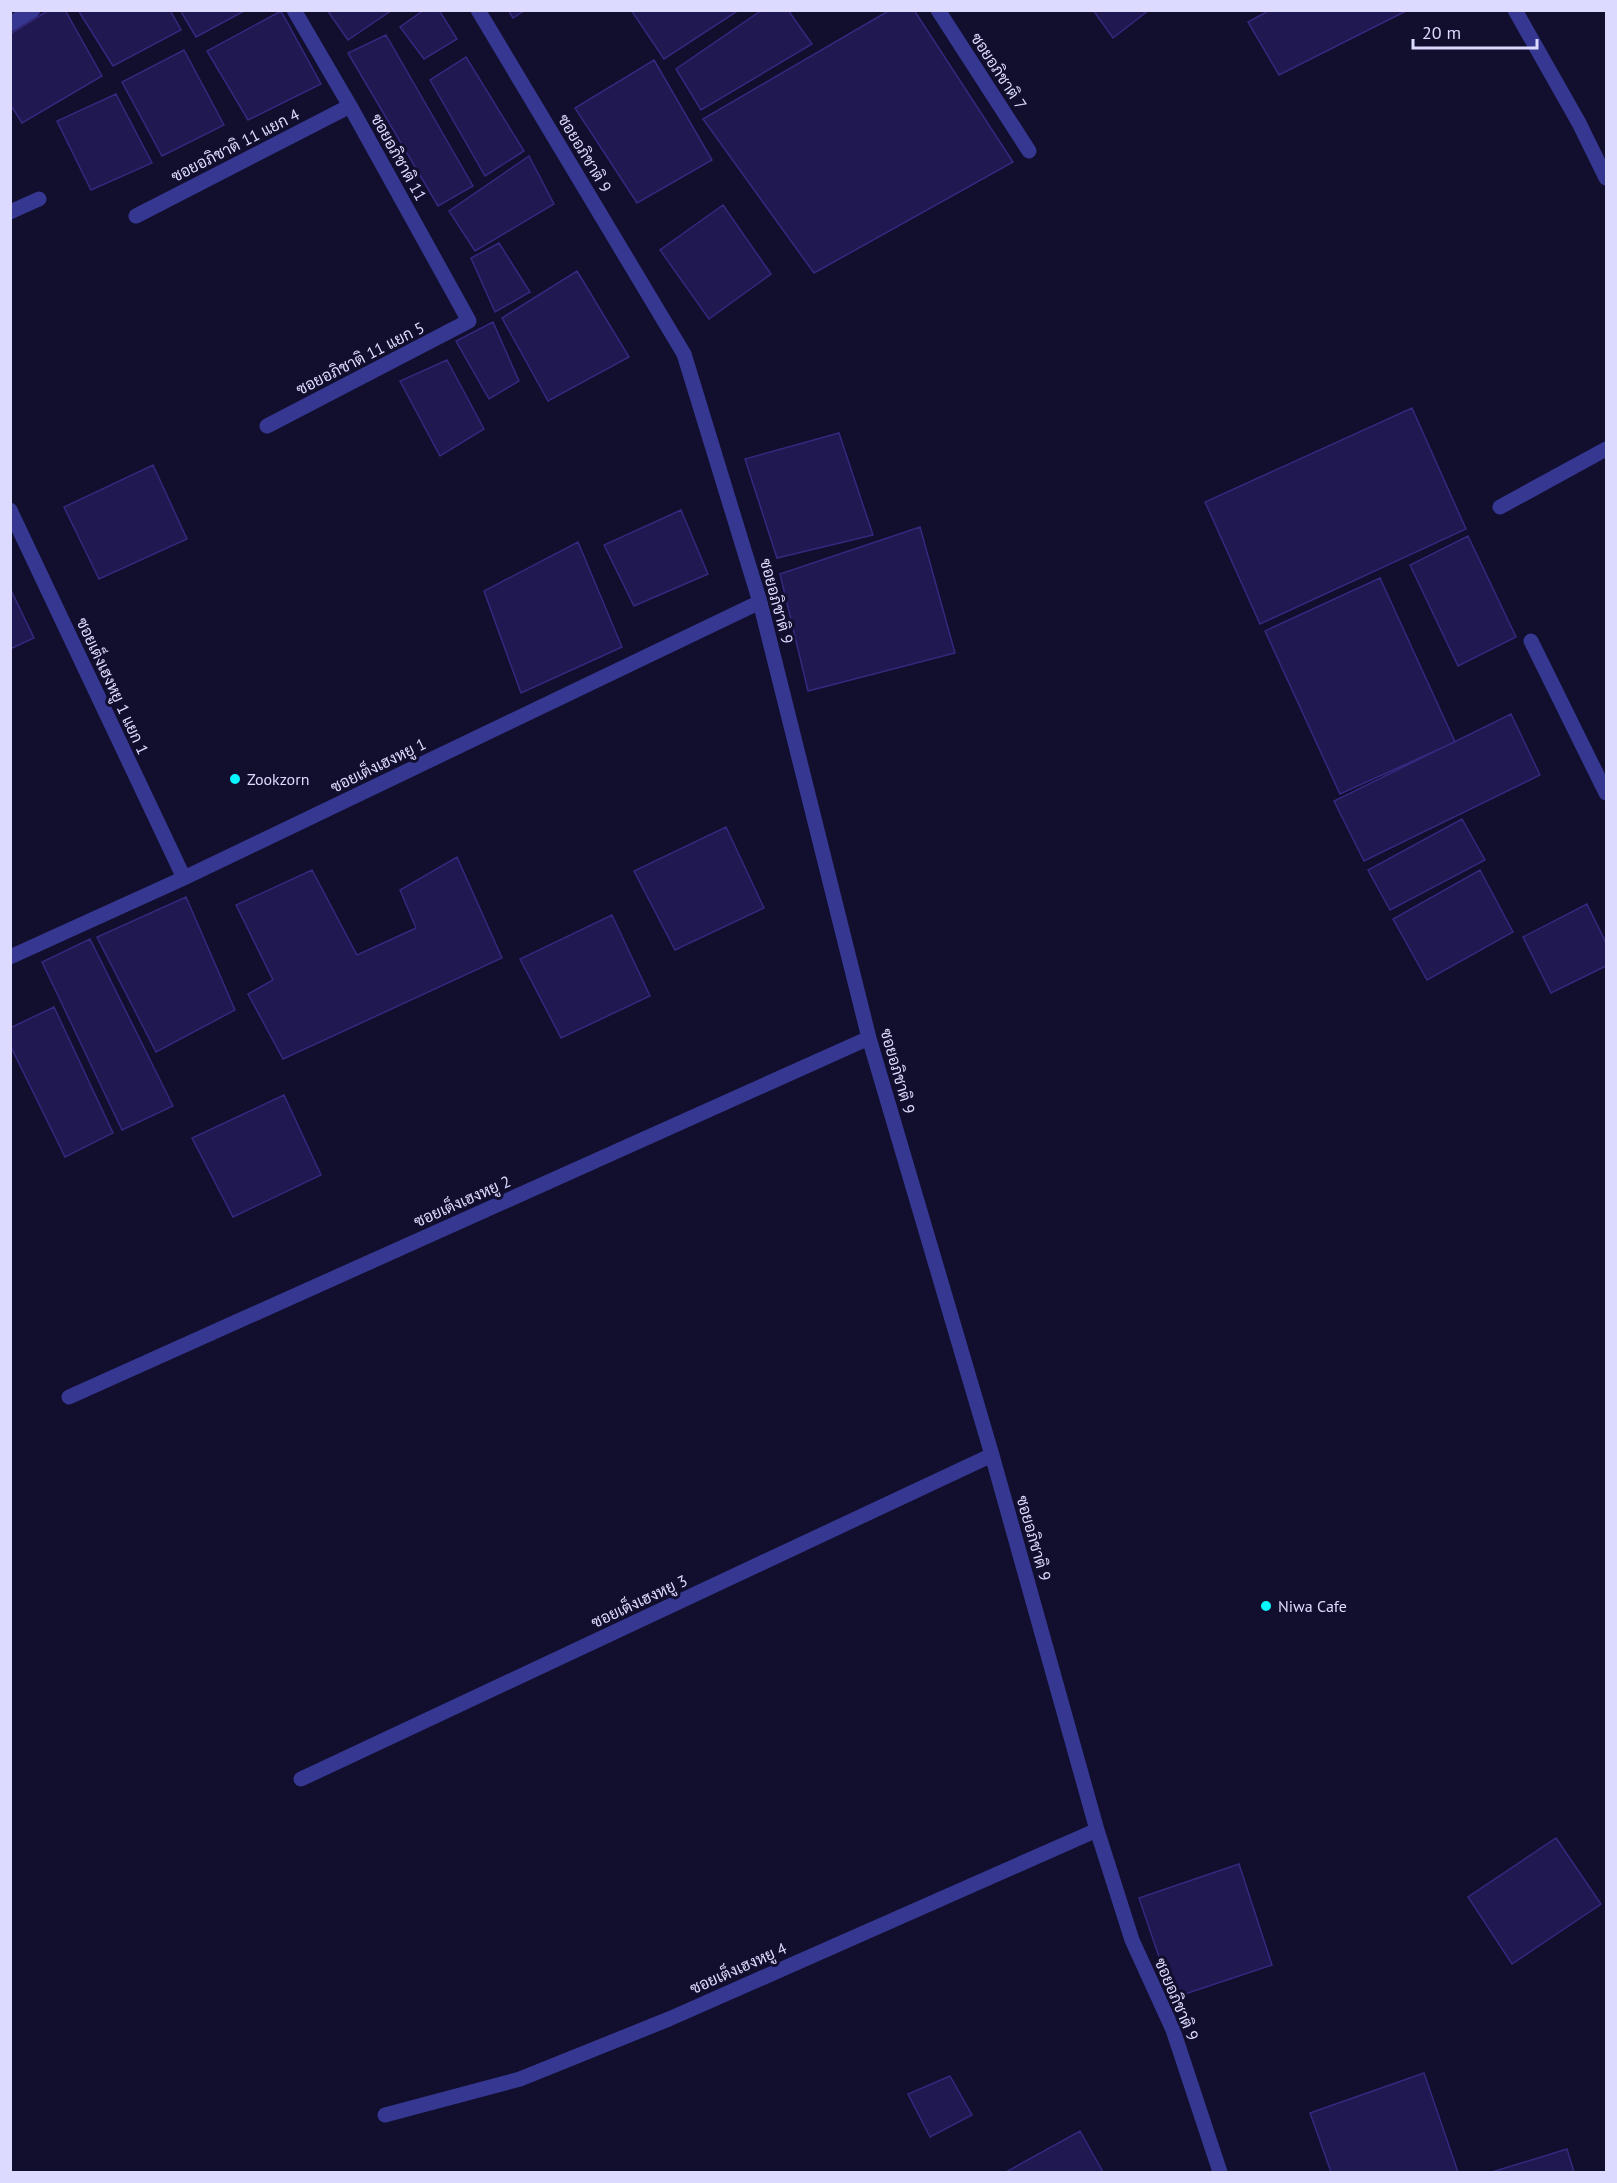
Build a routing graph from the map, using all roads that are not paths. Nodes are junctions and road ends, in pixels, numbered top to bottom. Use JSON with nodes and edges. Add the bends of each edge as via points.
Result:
{"nodes":[{"id":1,"x":33,"y":10,"type":"edge"},
{"id":2,"x":294,"y":10,"type":"edge"},
{"id":3,"x":478,"y":10,"type":"edge"},
{"id":4,"x":938,"y":10,"type":"edge"},
{"id":5,"x":1515,"y":10,"type":"edge"},
{"id":6,"x":10,"y":24,"type":"edge"},
{"id":7,"x":350,"y":106,"type":"junction"},
{"id":8,"x":1029,"y":151,"type":"dead end"},
{"id":9,"x":1606,"y":178,"type":"edge"},
{"id":10,"x":39,"y":199,"type":"dead end"},
{"id":11,"x":10,"y":212,"type":"edge"},
{"id":12,"x":136,"y":216,"type":"dead end"},
{"id":13,"x":469,"y":321,"type":"joint"},
{"id":14,"x":267,"y":426,"type":"dead end"},
{"id":15,"x":1606,"y":449,"type":"edge"},
{"id":16,"x":1500,"y":507,"type":"dead end"},
{"id":17,"x":10,"y":510,"type":"edge"},
{"id":18,"x":760,"y":602,"type":"junction"},
{"id":19,"x":1531,"y":641,"type":"dead end"},
{"id":20,"x":1606,"y":793,"type":"edge"},
{"id":21,"x":184,"y":878,"type":"junction"},
{"id":22,"x":10,"y":957,"type":"edge"},
{"id":23,"x":869,"y":1038,"type":"junction"},
{"id":24,"x":69,"y":1397,"type":"dead end"},
{"id":25,"x":992,"y":1455,"type":"junction"},
{"id":26,"x":301,"y":1779,"type":"dead end"},
{"id":27,"x":1097,"y":1830,"type":"junction"},
{"id":28,"x":385,"y":2115,"type":"dead end"},
{"id":29,"x":1220,"y":2172,"type":"edge"}],
"edges":[{"from":1,"to":6,"type":"street"},
{"from":2,"to":7,"type":"street","name":"ซอยอภิชาติ 11"},
{"from":3,"to":18,"type":"street","name":"ซอยอภิชาติ 9","via":[[684,354]]},
{"from":4,"to":8,"type":"street","name":"ซอยอภิชาติ 7"},
{"from":5,"to":9,"type":"street"},
{"from":7,"to":12,"type":"street","name":"ซอยอภิชาติ 11 แยก 4"},
{"from":7,"to":13,"type":"street","name":"ซอยอภิชาติ 11"},
{"from":10,"to":11,"type":"street"},
{"from":13,"to":14,"type":"street","name":"ซอยอภิชาติ 11 แยก 5"},
{"from":15,"to":16,"type":"street"},
{"from":17,"to":21,"type":"street","name":"ซอยเต็งเฮงหยู 1 แยก 1"},
{"from":18,"to":21,"type":"street","name":"ซอยเต็งเฮงหยู 1"},
{"from":18,"to":23,"type":"street","name":"ซอยอภิชาติ 9"},
{"from":19,"to":20,"type":"street"},
{"from":21,"to":22,"type":"street","name":"ซอยเต็งเฮงหยู 1"},
{"from":23,"to":24,"type":"street","name":"ซอยเต็งเฮงหยู 2"},
{"from":23,"to":25,"type":"street","name":"ซอยอภิชาติ 9"},
{"from":25,"to":26,"type":"street","name":"ซอยเต็งเฮงหยู 3"},
{"from":25,"to":27,"type":"street","name":"ซอยอภิชาติ 9"},
{"from":27,"to":28,"type":"street","name":"ซอยเต็งเฮงหยู 4","via":[[669,2019],[531,2075]]},
{"from":27,"to":29,"type":"street","name":"ซอยอภิชาติ 9","via":[[1132,1940],[1173,2030]]}]}
